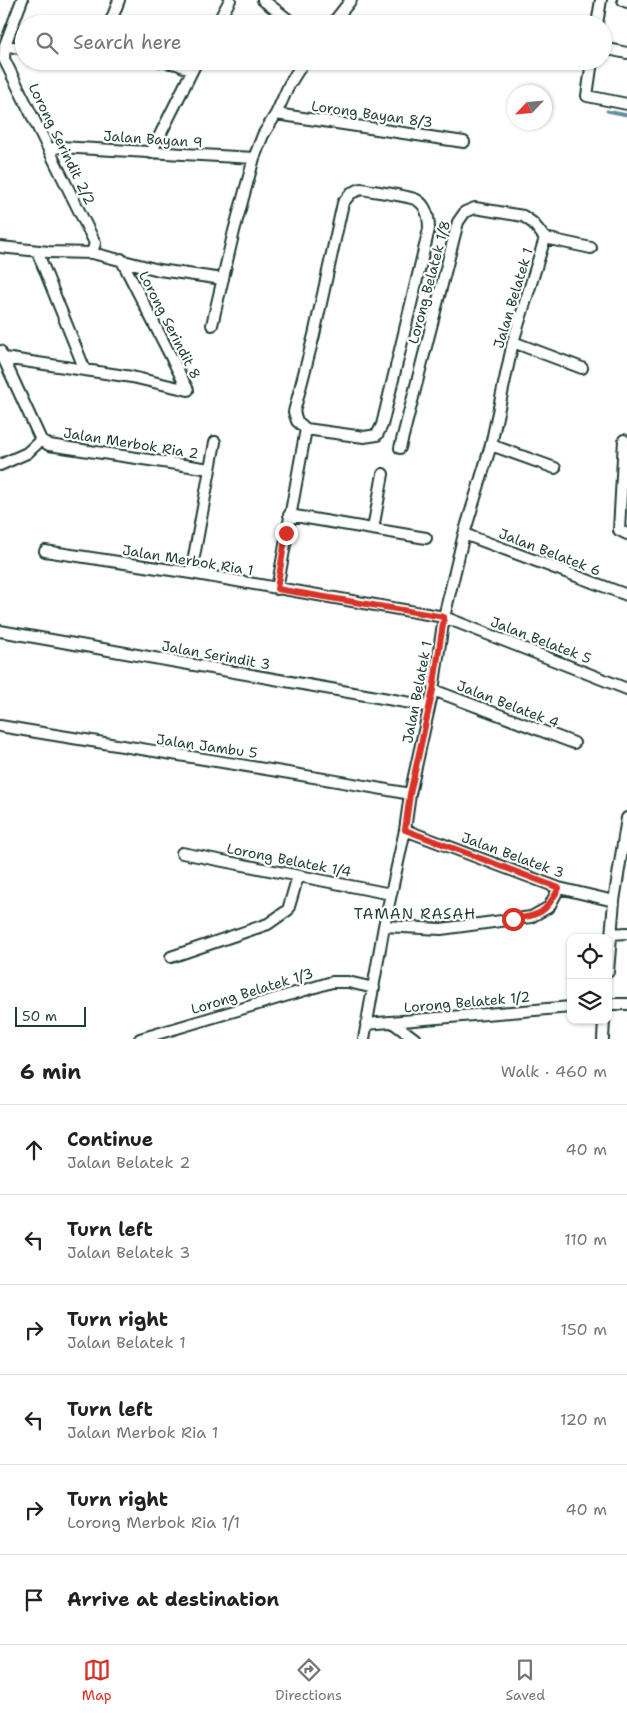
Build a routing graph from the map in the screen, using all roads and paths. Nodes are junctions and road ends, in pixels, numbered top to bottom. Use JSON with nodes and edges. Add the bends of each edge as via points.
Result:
{"nodes":[{"id":1,"x":22,"y":0,"type":"edge"},
{"id":2,"x":119,"y":0,"type":"edge"},
{"id":3,"x":230,"y":0,"type":"edge"},
{"id":4,"x":263,"y":0,"type":"edge"},
{"id":5,"x":351,"y":0,"type":"edge"},
{"id":6,"x":601,"y":0,"type":"edge"},
{"id":7,"x":624,"y":0,"type":"edge"},
{"id":8,"x":627,"y":2,"type":"edge"},
{"id":9,"x":15,"y":15,"type":"edge"},
{"id":10,"x":113,"y":15,"type":"edge"},
{"id":11,"x":222,"y":15,"type":"edge"},
{"id":12,"x":282,"y":15,"type":"edge"},
{"id":13,"x":339,"y":15,"type":"edge"},
{"id":14,"x":598,"y":15,"type":"edge"},
{"id":15,"x":15,"y":16,"type":"edge"},
{"id":16,"x":3,"y":43,"type":"edge"},
{"id":17,"x":612,"y":50,"type":"edge"},
{"id":18,"x":627,"y":53,"type":"edge"},
{"id":19,"x":299,"y":70,"type":"edge"},
{"id":20,"x":591,"y":70,"type":"edge"},
{"id":21,"x":192,"y":71,"type":"edge"},
{"id":22,"x":627,"y":104,"type":"edge"},
{"id":23,"x":276,"y":114,"type":"junction"},
{"id":24,"x":464,"y":142,"type":"dead end"},
{"id":25,"x":50,"y":150,"type":"junction"},
{"id":26,"x":151,"y":153,"type":"junction"},
{"id":27,"x":254,"y":158,"type":"junction"},
{"id":28,"x":545,"y":238,"type":"junction"},
{"id":29,"x":0,"y":247,"type":"edge"},
{"id":30,"x":591,"y":248,"type":"dead end"},
{"id":31,"x":37,"y":251,"type":"junction"},
{"id":32,"x":92,"y":253,"type":"junction"},
{"id":33,"x":121,"y":259,"type":"junction"},
{"id":34,"x":223,"y":279,"type":"junction"},
{"id":35,"x":212,"y":324,"type":"dead end"},
{"id":36,"x":513,"y":342,"type":"junction"},
{"id":37,"x":2,"y":355,"type":"edge"},
{"id":38,"x":582,"y":368,"type":"dead end"},
{"id":39,"x":85,"y":370,"type":"junction"},
{"id":40,"x":306,"y":429,"type":"junction"},
{"id":41,"x":624,"y":440,"type":"dead end"},
{"id":42,"x":45,"y":442,"type":"junction"},
{"id":43,"x":215,"y":442,"type":"dead end"},
{"id":44,"x":491,"y":445,"type":"junction"},
{"id":45,"x":400,"y":448,"type":"dead end"},
{"id":46,"x":0,"y":465,"type":"edge"},
{"id":47,"x":555,"y":468,"type":"dead end"},
{"id":48,"x":210,"y":469,"type":"junction"},
{"id":49,"x":383,"y":474,"type":"dead end"},
{"id":50,"x":290,"y":515,"type":"junction"},
{"id":51,"x":373,"y":529,"type":"junction"},
{"id":52,"x":464,"y":534,"type":"junction"},
{"id":53,"x":627,"y":534,"type":"edge"},
{"id":54,"x":426,"y":538,"type":"dead end"},
{"id":55,"x":45,"y":551,"type":"dead end"},
{"id":56,"x":191,"y":573,"type":"junction"},
{"id":57,"x":277,"y":589,"type":"junction"},
{"id":58,"x":627,"y":595,"type":"edge"},
{"id":59,"x":444,"y":617,"type":"junction"},
{"id":60,"x":0,"y":631,"type":"edge"},
{"id":61,"x":627,"y":689,"type":"edge"},
{"id":62,"x":433,"y":690,"type":"junction"},
{"id":63,"x":428,"y":706,"type":"junction"},
{"id":64,"x":0,"y":726,"type":"edge"},
{"id":65,"x":574,"y":743,"type":"dead end"},
{"id":66,"x":410,"y":794,"type":"junction"},
{"id":67,"x":627,"y":818,"type":"edge"},
{"id":68,"x":405,"y":830,"type":"junction"},
{"id":69,"x":182,"y":853,"type":"dead end"},
{"id":70,"x":298,"y":876,"type":"junction"},
{"id":71,"x":559,"y":888,"type":"junction"},
{"id":72,"x":391,"y":894,"type":"junction"},
{"id":73,"x":614,"y":901,"type":"junction"},
{"id":74,"x":384,"y":926,"type":"junction"},
{"id":75,"x":627,"y":933,"type":"edge"},
{"id":76,"x":611,"y":934,"type":"joint"},
{"id":77,"x":171,"y":957,"type":"dead end"},
{"id":78,"x":374,"y":988,"type":"junction"},
{"id":79,"x":612,"y":1004,"type":"edge"},
{"id":80,"x":627,"y":1004,"type":"edge"},
{"id":81,"x":567,"y":1007,"type":"edge"},
{"id":82,"x":392,"y":1022,"type":"junction"},
{"id":83,"x":366,"y":1024,"type":"junction"},
{"id":84,"x":604,"y":1024,"type":"edge"},
{"id":85,"x":140,"y":1039,"type":"edge"},
{"id":86,"x":364,"y":1039,"type":"edge"},
{"id":87,"x":415,"y":1039,"type":"edge"},
{"id":88,"x":603,"y":1039,"type":"edge"}],
"edges":[{"from":1,"to":9,"type":"street"},
{"from":2,"to":10,"type":"street"},
{"from":3,"to":11,"type":"street"},
{"from":4,"to":12,"type":"street"},
{"from":5,"to":13,"type":"street"},
{"from":6,"to":14,"type":"street"},
{"from":7,"to":8,"type":"street"},
{"from":15,"to":16,"type":"street"},
{"from":16,"to":25,"type":"street","name":"Lorong Serindit 2/2","via":[[4,59]]},
{"from":17,"to":18,"type":"street"},
{"from":19,"to":23,"type":"street"},
{"from":20,"to":22,"type":"street","via":[[587,96]]},
{"from":21,"to":26,"type":"street"},
{"from":23,"to":24,"type":"street","name":"Lorong Bayan 8/3"},
{"from":23,"to":27,"type":"street","via":[[263,134]]},
{"from":25,"to":26,"type":"street","name":"Jalan Bayan 9","via":[[60,147]]},
{"from":25,"to":32,"type":"street","name":"Lorong Serindit 2/2","via":[[95,243]]},
{"from":26,"to":27,"type":"street","name":"Jalan Bayan 9"},
{"from":27,"to":34,"type":"street"},
{"from":28,"to":30,"type":"street"},
{"from":28,"to":36,"type":"street","name":"Jalan Belatek 1"},
{"from":28,"to":45,"type":"street","name":"Lorong Belatek 1/8","via":[[523,216],[475,208],[465,212],[458,222]]},
{"from":29,"to":31,"type":"street"},
{"from":31,"to":32,"type":"street"},
{"from":31,"to":39,"type":"street"},
{"from":32,"to":33,"type":"street"},
{"from":33,"to":34,"type":"street","via":[[159,270]]},
{"from":33,"to":39,"type":"street","name":"Lorong Serindit 8","via":[[188,390]]},
{"from":34,"to":35,"type":"street"},
{"from":36,"to":38,"type":"street"},
{"from":36,"to":44,"type":"street","name":"Jalan Belatek 1"},
{"from":37,"to":39,"type":"street"},
{"from":37,"to":42,"type":"street"},
{"from":40,"to":40,"type":"street","via":[[297,421],[294,412],[343,203],[351,193],[361,189],[416,199],[427,213],[429,229],[382,425],[377,435],[364,437]]},
{"from":40,"to":50,"type":"street"},
{"from":41,"to":53,"type":"street","via":[[619,530]]},
{"from":42,"to":46,"type":"street"},
{"from":42,"to":48,"type":"street","name":"Jalan Merbok Ria 2"},
{"from":43,"to":48,"type":"street"},
{"from":44,"to":47,"type":"street"},
{"from":44,"to":52,"type":"street","name":"Jalan Belatek 1"},
{"from":48,"to":56,"type":"street"},
{"from":49,"to":51,"type":"street"},
{"from":50,"to":51,"type":"street"},
{"from":50,"to":57,"type":"street"},
{"from":51,"to":54,"type":"street"},
{"from":52,"to":58,"type":"street","name":"Jalan Belatek 6"},
{"from":52,"to":59,"type":"street","name":"Jalan Belatek 1"},
{"from":55,"to":56,"type":"street","name":"Jalan Merbok Ria 1"},
{"from":56,"to":57,"type":"street","name":"Jalan Merbok Ria 1"},
{"from":57,"to":59,"type":"street","name":"Jalan Merbok Ria 1"},
{"from":59,"to":61,"type":"street","name":"Jalan Belatek 5"},
{"from":59,"to":62,"type":"street","name":"Jalan Belatek 1"},
{"from":60,"to":63,"type":"street","name":"Jalan Serindit 3"},
{"from":62,"to":63,"type":"street","name":"Jalan Belatek 1"},
{"from":62,"to":65,"type":"street","name":"Jalan Belatek 4"},
{"from":63,"to":66,"type":"street","name":"Jalan Belatek 1"},
{"from":64,"to":66,"type":"street","name":"Jalan Jambu 5"},
{"from":66,"to":68,"type":"street","name":"Jalan Belatek 1"},
{"from":67,"to":73,"type":"street"},
{"from":68,"to":71,"type":"street","name":"Jalan Belatek 3"},
{"from":68,"to":72,"type":"street","name":"Jalan Belatek 1"},
{"from":69,"to":70,"type":"street","name":"Lorong Belatek 1/4"},
{"from":70,"to":72,"type":"street","name":"Lorong Belatek 1/4"},
{"from":70,"to":77,"type":"street","via":[[288,910],[268,924]]},
{"from":71,"to":73,"type":"street","name":"Jalan Belatek 3"},
{"from":71,"to":74,"type":"street","via":[[548,907],[531,917],[441,928]]},
{"from":72,"to":74,"type":"street","name":"Jalan Belatek 1"},
{"from":73,"to":76,"type":"street"},
{"from":74,"to":78,"type":"street","name":"Jalan Belatek 1"},
{"from":75,"to":76,"type":"street"},
{"from":78,"to":83,"type":"street","name":"Jalan Belatek 1"},
{"from":78,"to":85,"type":"street","name":"Lorong Belatek 1/3","via":[[332,982]]},
{"from":79,"to":80,"type":"street"},
{"from":81,"to":82,"type":"street","name":"Lorong Belatek 1/2"},
{"from":82,"to":83,"type":"street","name":"Lorong Belatek 1/2"},
{"from":82,"to":87,"type":"street"},
{"from":83,"to":86,"type":"street","name":"Jalan Belatek 1"},
{"from":84,"to":88,"type":"street"}]}
